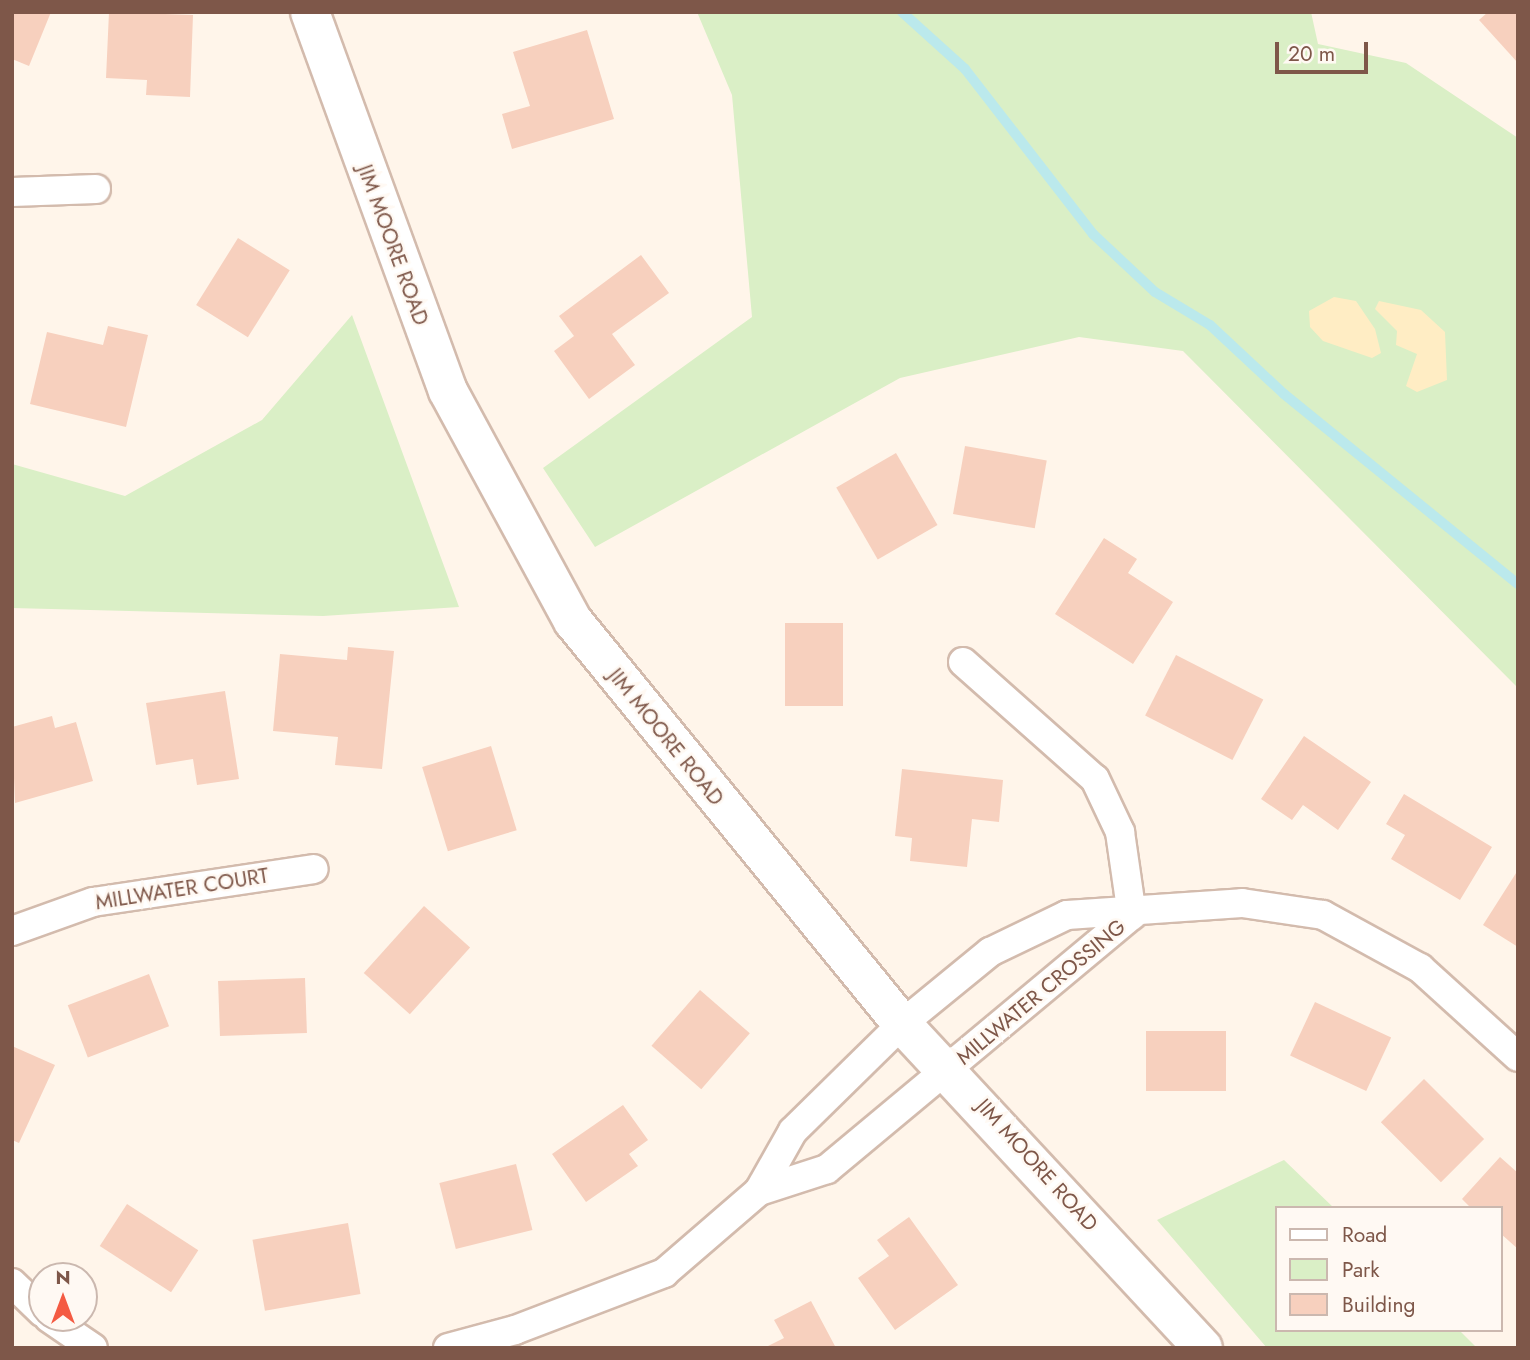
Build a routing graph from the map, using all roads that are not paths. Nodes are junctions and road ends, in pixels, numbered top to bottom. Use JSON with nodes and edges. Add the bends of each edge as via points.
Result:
{"nodes":[{"id":1,"x":310,"y":12,"type":"edge"},
{"id":2,"x":96,"y":190,"type":"dead end"},
{"id":3,"x":12,"y":192,"type":"edge"},
{"id":4,"x":963,"y":662,"type":"dead end"},
{"id":5,"x":314,"y":869,"type":"dead end"},
{"id":6,"x":1132,"y":915,"type":"junction"},
{"id":7,"x":12,"y":931,"type":"edge"},
{"id":8,"x":902,"y":1024,"type":"junction"},
{"id":9,"x":1518,"y":1057,"type":"edge"},
{"id":10,"x":950,"y":1069,"type":"junction"},
{"id":11,"x":760,"y":1191,"type":"junction"},
{"id":12,"x":12,"y":1283,"type":"edge"},
{"id":13,"x":28,"y":1298,"type":"edge"},
{"id":14,"x":70,"y":1332,"type":"edge"},
{"id":15,"x":517,"y":1339,"type":"edge"},
{"id":16,"x":93,"y":1348,"type":"edge"},
{"id":17,"x":448,"y":1348,"type":"edge"},
{"id":18,"x":1203,"y":1348,"type":"edge"}],
"edges":[{"from":1,"to":8,"type":"street","name":"JIM MOORE ROAD","via":[[448,391],[573,621]]},
{"from":2,"to":3,"type":"street"},
{"from":4,"to":6,"type":"street","via":[[1095,779],[1120,832]]},
{"from":5,"to":7,"type":"street","name":"MILLWATER COURT","via":[[93,902]]},
{"from":6,"to":8,"type":"street","name":"MILLWATER CROSSING","via":[[1067,915],[990,952]]},
{"from":6,"to":9,"type":"street","name":"MILLWATER CROSSING","via":[[1242,903],[1323,915],[1420,968]]},
{"from":6,"to":10,"type":"street","name":"MILLWATER CROSSING"},
{"from":8,"to":10,"type":"street","name":"JIM MOORE ROAD"},
{"from":8,"to":11,"type":"street","name":"MILLWATER CROSSING","via":[[793,1131]]},
{"from":10,"to":11,"type":"street","name":"MILLWATER CROSSING","via":[[827,1169]]},
{"from":10,"to":18,"type":"street","name":"JIM MOORE ROAD"},
{"from":11,"to":15,"type":"street","via":[[664,1273]]},
{"from":12,"to":13,"type":"street"},
{"from":14,"to":16,"type":"street"},
{"from":15,"to":17,"type":"street"}]}
